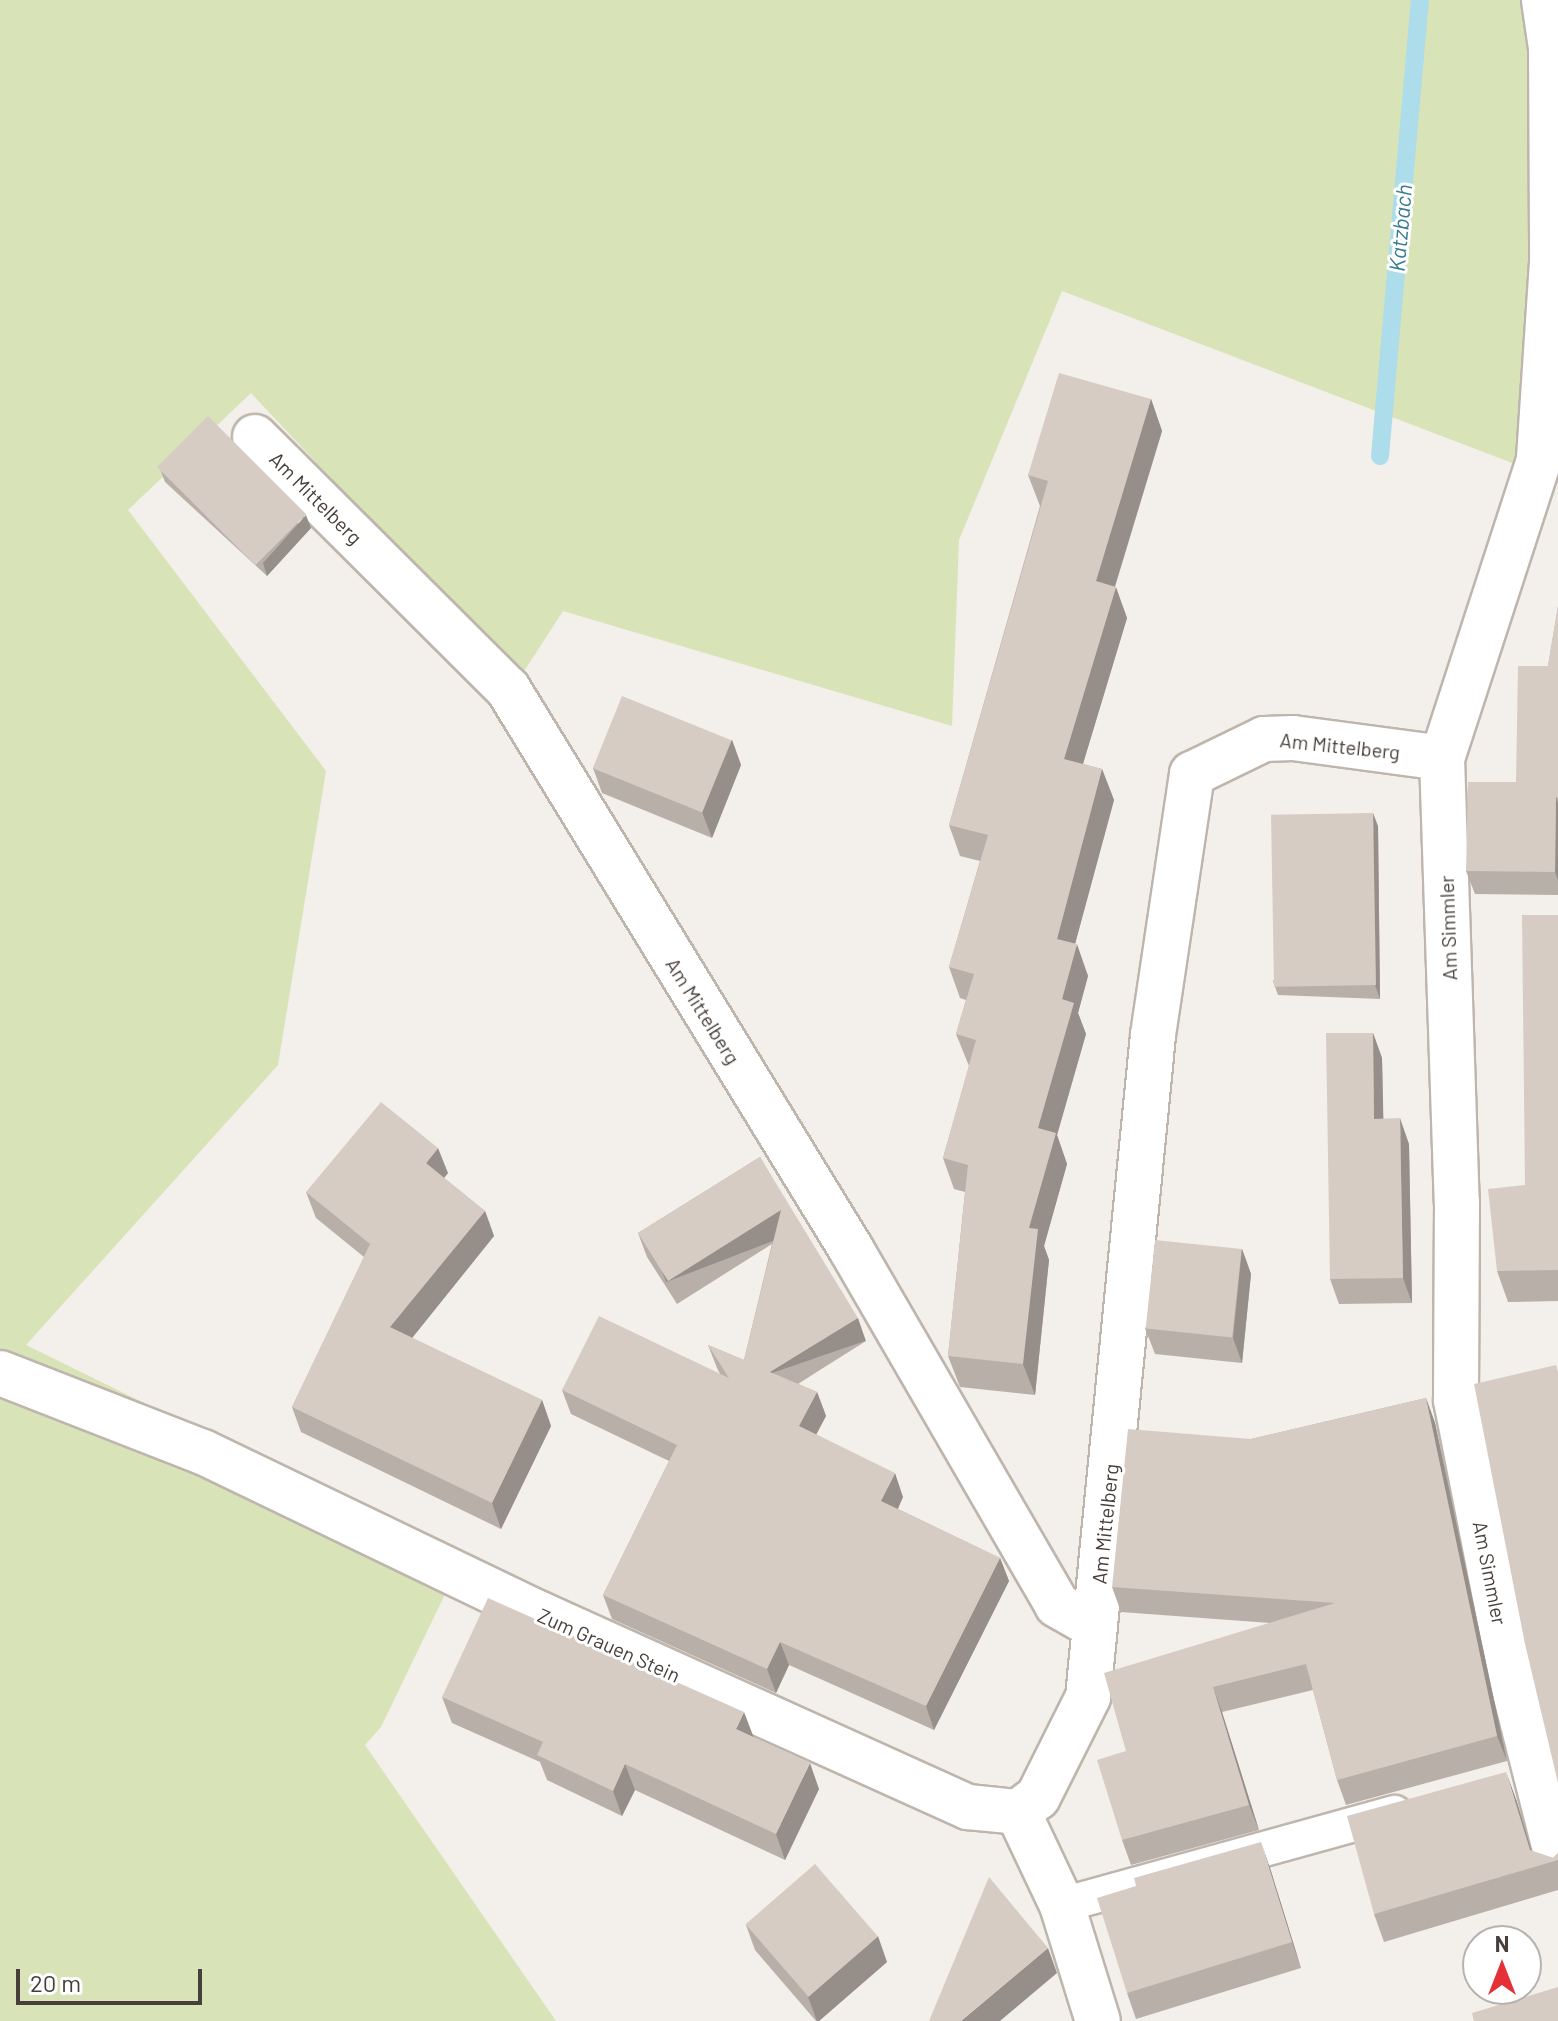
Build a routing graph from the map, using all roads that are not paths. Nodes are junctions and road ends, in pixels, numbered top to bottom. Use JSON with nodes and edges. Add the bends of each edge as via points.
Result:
{"nodes":[{"id":1,"x":1544,"y":0,"type":"edge"},
{"id":2,"x":255,"y":437,"type":"dead end"},
{"id":3,"x":1442,"y":758,"type":"junction"},
{"id":4,"x":0,"y":1373,"type":"edge"},
{"id":5,"x":1094,"y":1626,"type":"junction"},
{"id":6,"x":1429,"y":1803,"type":"edge"},
{"id":7,"x":1018,"y":1812,"type":"junction"},
{"id":8,"x":1558,"y":1861,"type":"edge"},
{"id":9,"x":1062,"y":1905,"type":"junction"},
{"id":10,"x":1098,"y":2021,"type":"edge"}],
"edges":[{"from":1,"to":3,"type":"street","name":"Am Simmler","via":[[1551,48],[1552,262],[1539,460]]},
{"from":2,"to":5,"type":"street","name":"Am Mittelberg","via":[[508,689],[851,1249],[1057,1605]]},
{"from":3,"to":5,"type":"street","name":"Am Mittelberg","via":[[1293,738],[1264,739],[1192,774],[1153,1035]]},
{"from":3,"to":8,"type":"street","name":"Am Simmler","via":[[1457,1203],[1456,1400],[1511,1677],[1521,1777]]},
{"from":4,"to":7,"type":"street","name":"Zum Grauen Stein","via":[[203,1452],[538,1613],[968,1807]]},
{"from":5,"to":7,"type":"street","name":"Am Mittelberg","via":[[1088,1697],[1038,1797]]},
{"from":6,"to":9,"type":"lane"},
{"from":7,"to":9,"type":"street"},
{"from":9,"to":10,"type":"street"}]}
